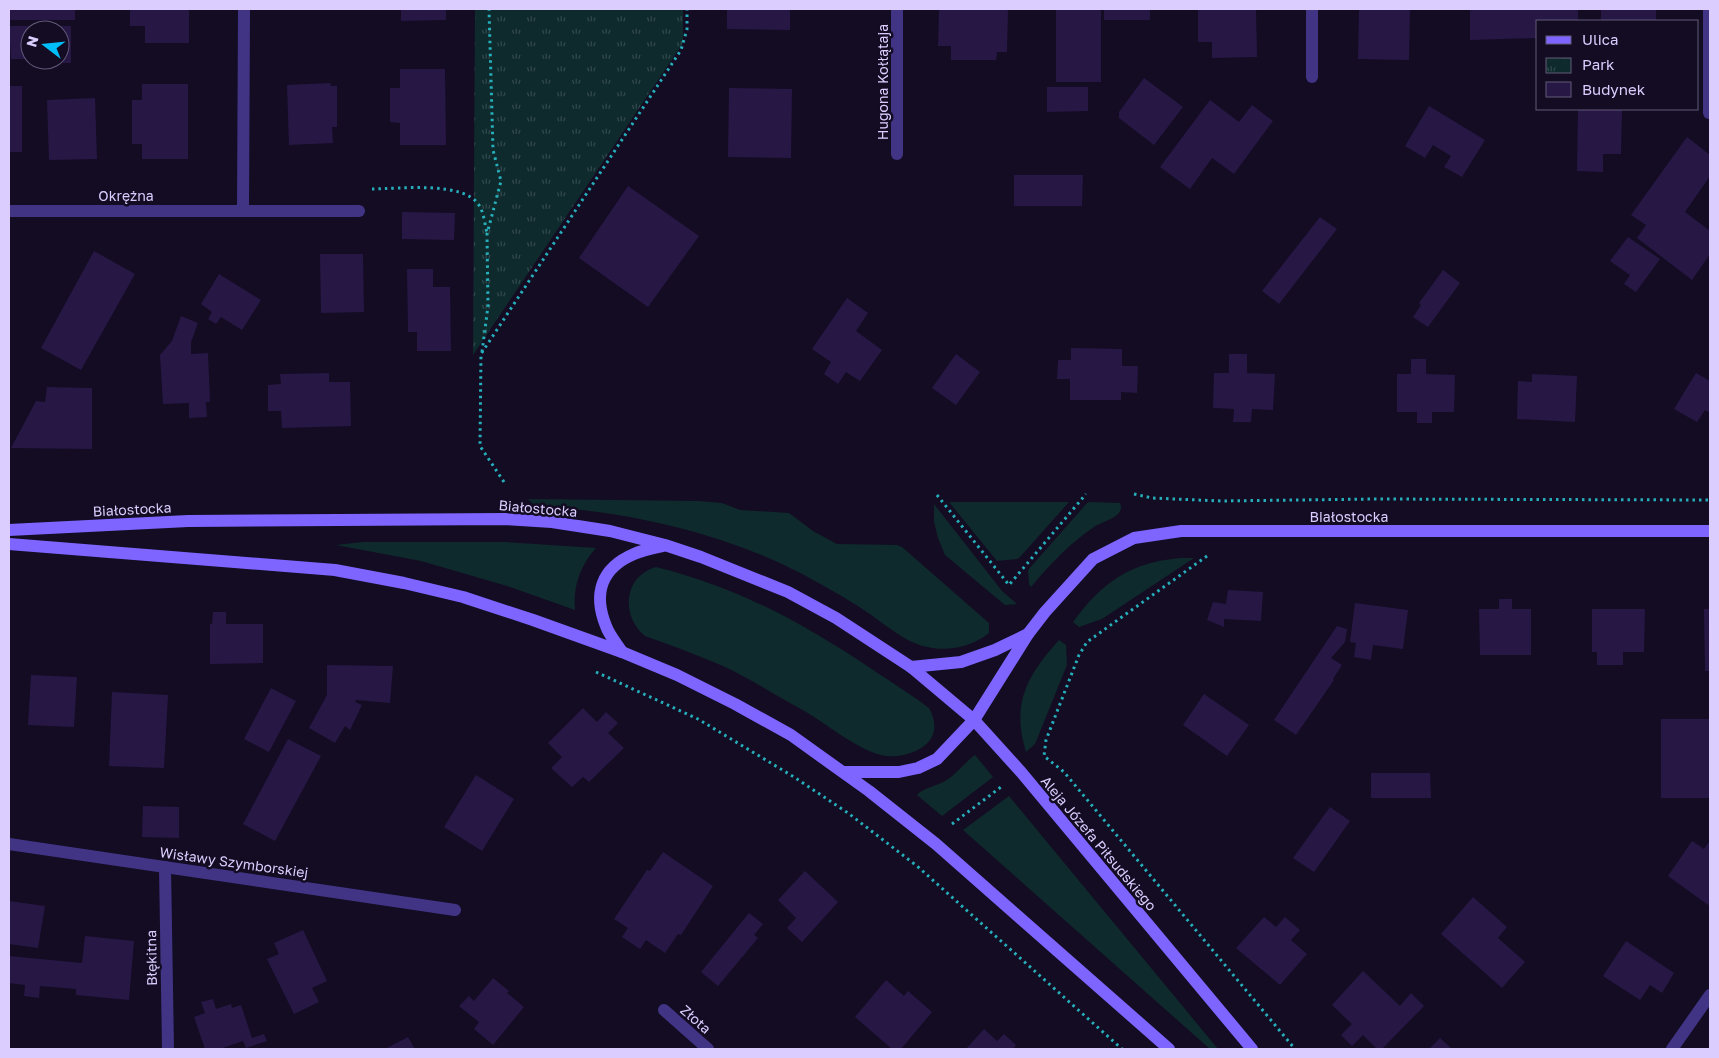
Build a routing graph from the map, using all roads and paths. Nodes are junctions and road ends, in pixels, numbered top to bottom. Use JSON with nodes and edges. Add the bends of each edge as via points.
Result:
{"nodes":[{"id":1,"x":244,"y":9,"type":"edge"},
{"id":2,"x":489,"y":9,"type":"edge"},
{"id":3,"x":687,"y":9,"type":"edge"},
{"id":4,"x":897,"y":9,"type":"edge"},
{"id":5,"x":1312,"y":9,"type":"edge"},
{"id":6,"x":1709,"y":9,"type":"edge"},
{"id":7,"x":1312,"y":77,"type":"dead end"},
{"id":8,"x":1709,"y":113,"type":"edge"},
{"id":9,"x":897,"y":154,"type":"dead end"},
{"id":10,"x":244,"y":210,"type":"junction"},
{"id":11,"x":359,"y":210,"type":"joint"},
{"id":12,"x":9,"y":211,"type":"edge"},
{"id":13,"x":487,"y":234,"type":"junction"},
{"id":14,"x":481,"y":354,"type":"junction"},
{"id":15,"x":504,"y":482,"type":"dead end"},
{"id":16,"x":1086,"y":494,"type":"dead end"},
{"id":17,"x":1134,"y":494,"type":"dead end"},
{"id":18,"x":937,"y":495,"type":"dead end"},
{"id":19,"x":1710,"y":500,"type":"edge"},
{"id":20,"x":9,"y":530,"type":"edge"},
{"id":21,"x":1710,"y":531,"type":"edge"},
{"id":22,"x":9,"y":544,"type":"edge"},
{"id":23,"x":664,"y":545,"type":"junction"},
{"id":24,"x":1209,"y":554,"type":"dead end"},
{"id":25,"x":1028,"y":634,"type":"junction"},
{"id":26,"x":622,"y":652,"type":"junction"},
{"id":27,"x":911,"y":667,"type":"junction"},
{"id":28,"x":588,"y":668,"type":"dead end"},
{"id":29,"x":974,"y":720,"type":"junction"},
{"id":30,"x":844,"y":772,"type":"junction"},
{"id":31,"x":1003,"y":785,"type":"dead end"},
{"id":32,"x":952,"y":824,"type":"dead end"},
{"id":33,"x":9,"y":844,"type":"edge"},
{"id":34,"x":165,"y":867,"type":"junction"},
{"id":35,"x":455,"y":910,"type":"dead end"},
{"id":36,"x":1710,"y":996,"type":"edge"},
{"id":37,"x":664,"y":1010,"type":"dead end"},
{"id":38,"x":168,"y":1049,"type":"edge"},
{"id":39,"x":708,"y":1049,"type":"edge"},
{"id":40,"x":1122,"y":1049,"type":"edge"},
{"id":41,"x":1169,"y":1049,"type":"edge"},
{"id":42,"x":1252,"y":1049,"type":"edge"},
{"id":43,"x":1295,"y":1049,"type":"edge"},
{"id":44,"x":1672,"y":1049,"type":"edge"}],
"edges":[{"from":1,"to":10,"type":"street"},
{"from":2,"to":13,"type":"path","via":[[493,150],[501,181]]},
{"from":3,"to":14,"type":"path","via":[[687,29],[681,50]]},
{"from":4,"to":9,"type":"street","name":"Hugona Kołłątaja"},
{"from":5,"to":7,"type":"street"},
{"from":6,"to":8,"type":"street"},
{"from":10,"to":11,"type":"street","name":"Okrężna"},
{"from":10,"to":12,"type":"street","name":"Okrężna"},
{"from":11,"to":13,"type":"path","via":[[371,190],[440,188],[465,193],[480,206]]},
{"from":13,"to":14,"type":"path","via":[[488,306]]},
{"from":14,"to":15,"type":"path","via":[[480,446]]},
{"from":16,"to":18,"type":"path","via":[[1009,585]]},
{"from":17,"to":19,"type":"path","via":[[1152,498],[1222,500]]},
{"from":20,"to":23,"type":"main road","name":"Białostocka","via":[[188,521],[505,519],[610,531]]},
{"from":21,"to":25,"type":"main road","name":"Białostocka","via":[[1181,531],[1134,538],[1093,560]]},
{"from":22,"to":26,"type":"main road","via":[[335,570],[463,597]]},
{"from":23,"to":26,"type":"main road","via":[[622,560],[604,578],[600,604],[606,628]]},
{"from":23,"to":27,"type":"main road","name":"Białostocka","via":[[788,592],[836,618]]},
{"from":24,"to":43,"type":"path","via":[[1087,642],[1046,740],[1044,756],[1064,772]]},
{"from":25,"to":27,"type":"main road","name":"Białostocka","via":[[961,662]]},
{"from":25,"to":29,"type":"main road","name":"Białostocka"},
{"from":26,"to":30,"type":"main road","via":[[735,704],[791,735]]},
{"from":27,"to":29,"type":"main road","name":"Aleja Józefa Piłsudskiego"},
{"from":28,"to":40,"type":"path","via":[[698,719],[848,813],[917,866]]},
{"from":29,"to":30,"type":"main road","name":"Białostocka","via":[[945,753],[929,764],[899,772]]},
{"from":29,"to":42,"type":"main road","name":"Aleja Józefa Piłsudskiego"},
{"from":30,"to":41,"type":"main road","via":[[936,844]]},
{"from":31,"to":32,"type":"path"},
{"from":33,"to":34,"type":"street","name":"Wisławy Szymborskiej"},
{"from":34,"to":35,"type":"street","name":"Wisławy Szymborskiej"},
{"from":34,"to":38,"type":"street","name":"Błękitna"},
{"from":36,"to":44,"type":"street"},
{"from":37,"to":39,"type":"street","name":"Złota"}]}
